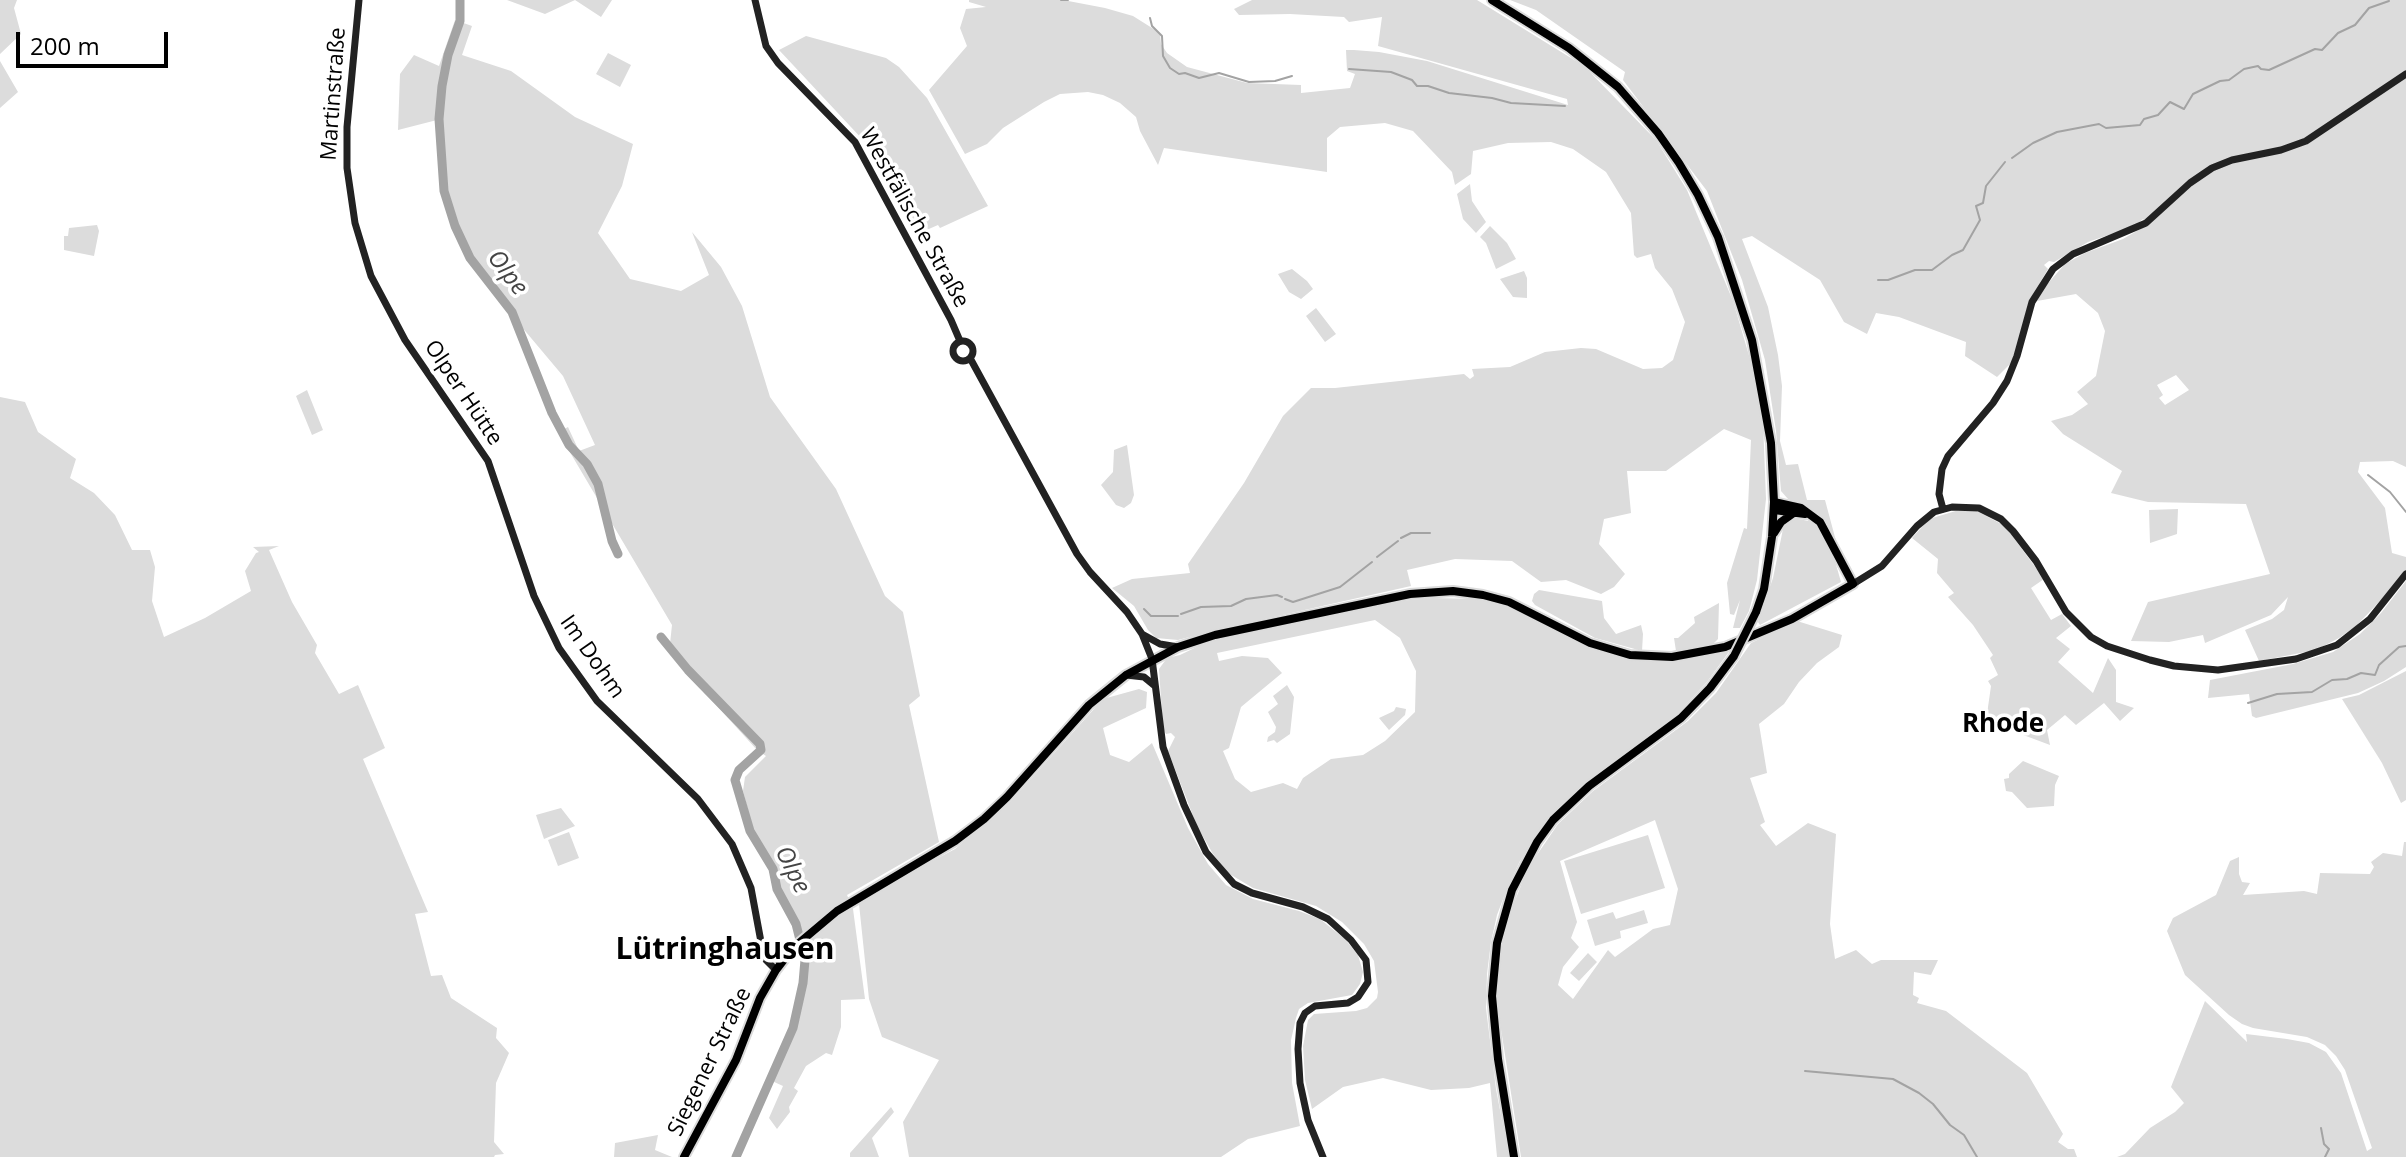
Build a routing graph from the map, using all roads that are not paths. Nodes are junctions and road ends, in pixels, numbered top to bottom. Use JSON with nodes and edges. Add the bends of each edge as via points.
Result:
{"nodes":[{"id":1,"x":359,"y":0,"type":"edge"},
{"id":2,"x":755,"y":0,"type":"edge"},
{"id":3,"x":1492,"y":0,"type":"edge"},
{"id":4,"x":2406,"y":74,"type":"edge"},
{"id":5,"x":349,"y":190,"type":"joint"},
{"id":6,"x":960,"y":341,"type":"junction"},
{"id":7,"x":970,"y":358,"type":"junction"},
{"id":8,"x":1774,"y":506,"type":"junction"},
{"id":9,"x":1943,"y":509,"type":"junction"},
{"id":10,"x":1795,"y":512,"type":"junction"},
{"id":11,"x":1813,"y":516,"type":"junction"},
{"id":12,"x":1772,"y":537,"type":"junction"},
{"id":13,"x":2406,"y":574,"type":"edge"},
{"id":14,"x":1853,"y":584,"type":"junction"},
{"id":15,"x":544,"y":619,"type":"joint"},
{"id":16,"x":1142,"y":634,"type":"junction"},
{"id":17,"x":1178,"y":647,"type":"junction"},
{"id":18,"x":1152,"y":659,"type":"junction"},
{"id":19,"x":1126,"y":675,"type":"junction"},
{"id":20,"x":1156,"y":687,"type":"junction"},
{"id":21,"x":764,"y":943,"type":"junction"},
{"id":22,"x":793,"y":948,"type":"junction"},
{"id":23,"x":779,"y":967,"type":"junction"},
{"id":24,"x":684,"y":1157,"type":"edge"},
{"id":25,"x":1323,"y":1157,"type":"edge"},
{"id":26,"x":1514,"y":1157,"type":"edge"}],
"edges":[{"from":1,"to":5,"type":"street","name":"Martinstraße","via":[[347,127]]},
{"from":2,"to":6,"type":"street","name":"Westfälische Straße","via":[[766,46],[855,142]]},
{"from":3,"to":8,"type":"main road","via":[[1569,48],[1618,87],[1658,133],[1698,195],[1752,340],[1769,424]]},
{"from":4,"to":9,"type":"street","via":[[2306,141],[2212,168],[2146,223],[2073,254],[2053,269],[2032,302],[2003,388],[1948,456],[1939,483]]},
{"from":5,"to":15,"type":"street","name":"Olper Hütte","via":[[371,276],[405,340],[488,461]]},
{"from":6,"to":7,"type":"street","via":[[973,347]]},
{"from":6,"to":7,"type":"street","via":[[955,356]]},
{"from":7,"to":16,"type":"street","via":[[1077,554]]},
{"from":8,"to":10,"type":"main road"},
{"from":8,"to":11,"type":"main road","via":[[1795,506]]},
{"from":8,"to":12,"type":"main road"},
{"from":9,"to":13,"type":"street","via":[[1969,506],[2001,519],[2029,550],[2075,623],[2107,646],[2174,666],[2247,668],[2330,648],[2370,619]]},
{"from":9,"to":14,"type":"street","via":[[1917,526],[1882,566]]},
{"from":10,"to":11,"type":"main road"},
{"from":10,"to":12,"type":"main road"},
{"from":11,"to":14,"type":"main road"},
{"from":12,"to":26,"type":"main road","bridge":true,"via":[[1756,612],[1734,656],[1681,718],[1589,786],[1553,820],[1512,890],[1497,943],[1492,996]]},
{"from":14,"to":17,"type":"main road","name":"Siegener Straße","via":[[1740,642],[1672,657],[1590,643],[1509,602],[1453,591],[1358,604]]},
{"from":15,"to":21,"type":"street","name":"Im Dohm","via":[[575,672],[611,716],[698,799],[732,844],[751,888]]},
{"from":16,"to":17,"type":"street"},
{"from":16,"to":18,"type":"street"},
{"from":17,"to":18,"type":"main road","name":"Siegener Straße"},
{"from":18,"to":19,"type":"main road","name":"Siegener Straße"},
{"from":18,"to":20,"type":"street"},
{"from":19,"to":20,"type":"street","via":[[1144,677]]},
{"from":19,"to":22,"type":"main road","name":"Siegener Straße","via":[[1089,705],[984,819],[864,893]]},
{"from":20,"to":25,"type":"street","via":[[1168,763],[1196,835],[1216,866],[1243,889],[1328,919],[1366,960],[1368,982],[1358,997],[1315,1006],[1300,1023],[1300,1083]]},
{"from":21,"to":22,"type":"street","via":[[775,949]]},
{"from":21,"to":23,"type":"street"},
{"from":22,"to":23,"type":"main road","name":"Siegener Straße"},
{"from":23,"to":24,"type":"main road","name":"Siegener Straße"}]}
